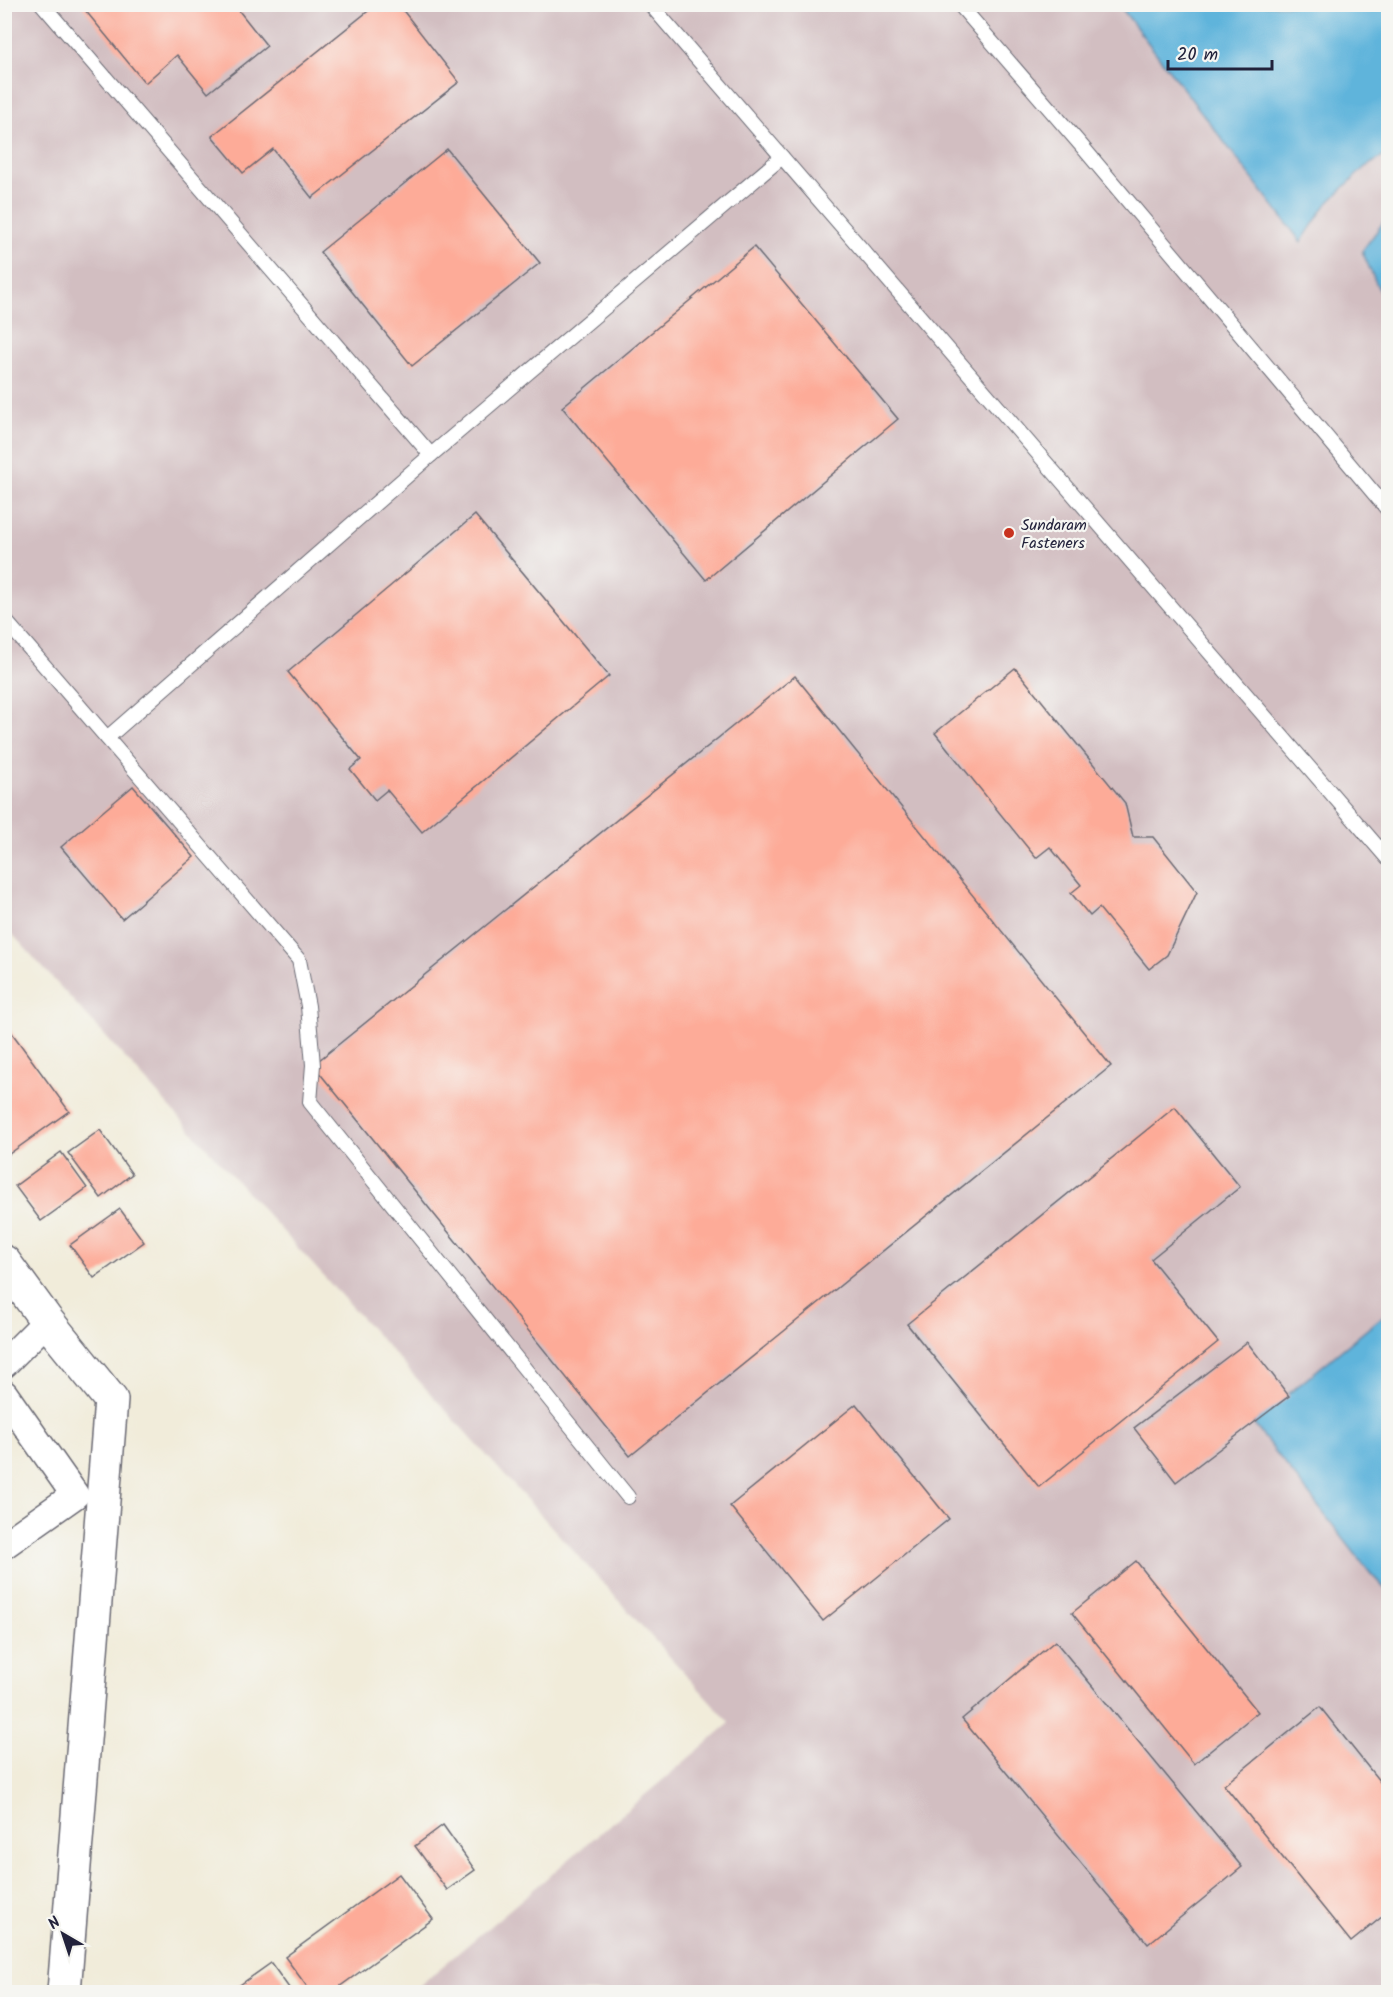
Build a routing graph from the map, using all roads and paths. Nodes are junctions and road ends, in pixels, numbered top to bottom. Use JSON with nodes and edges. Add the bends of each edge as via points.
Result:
{"nodes":[{"id":1,"x":42,"y":4,"type":"edge"},
{"id":2,"x":650,"y":4,"type":"edge"},
{"id":3,"x":959,"y":4,"type":"edge"},
{"id":4,"x":782,"y":157,"type":"junction"},
{"id":5,"x":431,"y":455,"type":"junction"},
{"id":6,"x":1389,"y":510,"type":"edge"},
{"id":7,"x":4,"y":619,"type":"edge"},
{"id":8,"x":106,"y":738,"type":"junction"},
{"id":9,"x":1389,"y":859,"type":"edge"},
{"id":10,"x":4,"y":1262,"type":"edge"},
{"id":11,"x":47,"y":1321,"type":"junction"},
{"id":12,"x":4,"y":1364,"type":"edge"},
{"id":13,"x":4,"y":1394,"type":"edge"},
{"id":14,"x":628,"y":1497,"type":"dead end"},
{"id":15,"x":4,"y":1545,"type":"edge"},
{"id":16,"x":64,"y":1992,"type":"edge"}],
"edges":[{"from":1,"to":5,"type":"lane"},
{"from":2,"to":4,"type":"lane"},
{"from":3,"to":6,"type":"lane"},
{"from":4,"to":5,"type":"lane"},
{"from":4,"to":9,"type":"lane"},
{"from":5,"to":8,"type":"lane"},
{"from":7,"to":8,"type":"lane"},
{"from":8,"to":14,"type":"lane","via":[[299,960],[314,1065],[310,1102]]},
{"from":10,"to":11,"type":"street"},
{"from":11,"to":12,"type":"street"},
{"from":11,"to":16,"type":"street","via":[[111,1400]]},
{"from":13,"to":15,"type":"street","via":[[75,1495]]}]}
